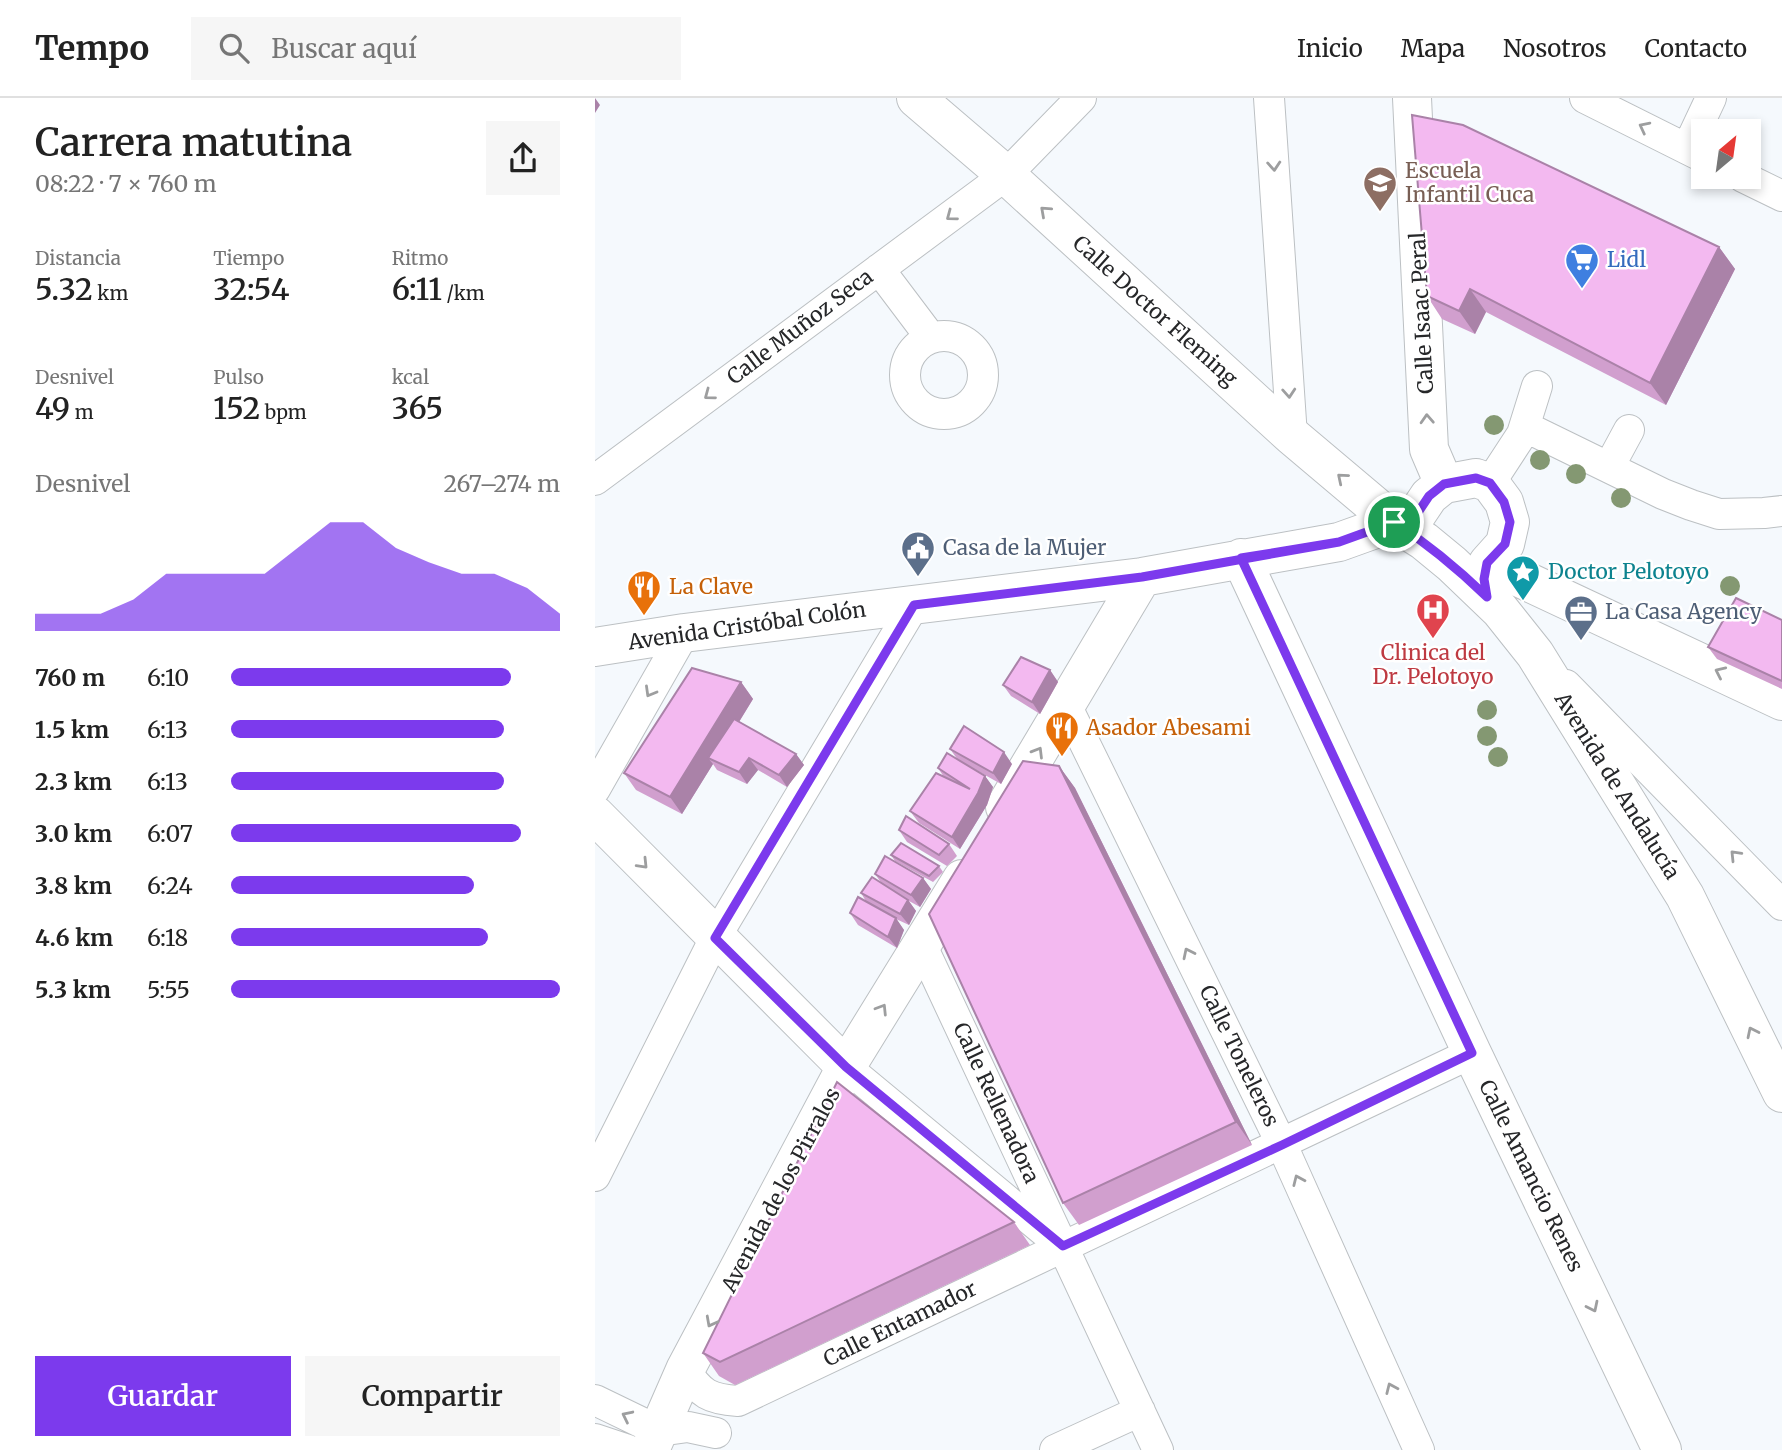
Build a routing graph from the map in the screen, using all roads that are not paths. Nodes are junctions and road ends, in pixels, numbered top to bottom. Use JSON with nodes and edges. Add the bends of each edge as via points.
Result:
{"nodes":[{"id":1,"x":916,"y":98,"type":"edge"},
{"id":2,"x":1081,"y":98,"type":"edge"},
{"id":3,"x":1269,"y":98,"type":"edge"},
{"id":4,"x":1412,"y":98,"type":"edge"},
{"id":5,"x":1585,"y":98,"type":"edge"},
{"id":6,"x":1711,"y":98,"type":"edge"},
{"id":7,"x":1705,"y":119,"type":"edge"},
{"id":8,"x":1691,"y":151,"type":"edge"},
{"id":9,"x":1006,"y":175,"type":"junction"},
{"id":10,"x":1761,"y":186,"type":"edge"},
{"id":11,"x":1782,"y":196,"type":"edge"},
{"id":12,"x":879,"y":269,"type":"junction"},
{"id":13,"x":931,"y":338,"type":"dead end"},
{"id":14,"x":1537,"y":386,"type":"dead end"},
{"id":15,"x":1629,"y":430,"type":"dead end"},
{"id":16,"x":1523,"y":434,"type":"junction"},
{"id":17,"x":1292,"y":436,"type":"junction"},
{"id":18,"x":1609,"y":467,"type":"junction"},
{"id":19,"x":595,"y":480,"type":"edge"},
{"id":20,"x":1490,"y":483,"type":"junction"},
{"id":21,"x":1444,"y":484,"type":"junction"},
{"id":22,"x":1782,"y":511,"type":"edge"},
{"id":23,"x":1394,"y":522,"type":"junction"},
{"id":24,"x":1241,"y":558,"type":"junction"},
{"id":25,"x":1142,"y":577,"type":"junction"},
{"id":26,"x":1487,"y":580,"type":"junction"},
{"id":27,"x":914,"y":605,"type":"junction"},
{"id":28,"x":684,"y":633,"type":"junction"},
{"id":29,"x":595,"y":647,"type":"edge"},
{"id":30,"x":1535,"y":654,"type":"junction"},
{"id":31,"x":1782,"y":701,"type":"edge"},
{"id":32,"x":1066,"y":705,"type":"junction"},
{"id":33,"x":595,"y":789,"type":"edge"},
{"id":34,"x":595,"y":816,"type":"edge"},
{"id":35,"x":1782,"y":905,"type":"edge"},
{"id":36,"x":715,"y":938,"type":"junction"},
{"id":37,"x":922,"y":946,"type":"junction"},
{"id":38,"x":1472,"y":1053,"type":"junction"},
{"id":39,"x":846,"y":1067,"type":"junction"},
{"id":40,"x":1782,"y":1093,"type":"edge"},
{"id":41,"x":1282,"y":1145,"type":"junction"},
{"id":42,"x":595,"y":1176,"type":"edge"},
{"id":43,"x":1063,"y":1246,"type":"junction"},
{"id":44,"x":685,"y":1370,"type":"junction"},
{"id":45,"x":595,"y":1400,"type":"edge"},
{"id":46,"x":738,"y":1401,"type":"junction"},
{"id":47,"x":1140,"y":1411,"type":"junction"},
{"id":48,"x":595,"y":1439,"type":"edge"},
{"id":49,"x":720,"y":1441,"type":"edge"},
{"id":50,"x":646,"y":1444,"type":"edge"},
{"id":51,"x":1055,"y":1450,"type":"edge"},
{"id":52,"x":1158,"y":1450,"type":"edge"},
{"id":53,"x":1419,"y":1450,"type":"edge"},
{"id":54,"x":1662,"y":1450,"type":"edge"}],
"edges":[{"from":1,"to":9,"type":"main road","name":"Calle Doctor Fleming"},
{"from":2,"to":9,"type":"street","name":"Calle Muñoz Seca"},
{"from":3,"to":17,"type":"street","one_way":true},
{"from":21,"to":4,"type":"main road","name":"Calle Isaac Peral","one_way":true,"via":[[1429,449]]},
{"from":8,"to":5,"type":"street","one_way":true},
{"from":6,"to":7,"type":"street"},
{"from":9,"to":12,"type":"street","name":"Calle Muñoz Seca","one_way":true},
{"from":17,"to":9,"type":"main road","name":"Calle Doctor Fleming","one_way":true},
{"from":10,"to":11,"type":"street"},
{"from":12,"to":13,"type":"street"},
{"from":12,"to":19,"type":"street","name":"Calle Muñoz Seca","one_way":true},
{"from":14,"to":16,"type":"street"},
{"from":15,"to":18,"type":"street"},
{"from":16,"to":18,"type":"street","via":[[1534,431]]},
{"from":16,"to":20,"type":"street"},
{"from":23,"to":17,"type":"main road","name":"Calle Doctor Fleming","one_way":true},
{"from":18,"to":22,"type":"street","via":[[1663,494],[1719,514]]},
{"from":20,"to":21,"type":"main road","via":[[1476,478]]},
{"from":20,"to":26,"type":"main road","via":[[1504,502],[1510,522]]},
{"from":21,"to":23,"type":"main road","name":"Avenida Cristóbal Colón","via":[[1417,514]]},
{"from":23,"to":24,"type":"main road","name":"Avenida Cristóbal Colón","via":[[1339,542]]},
{"from":23,"to":26,"type":"main road","name":"Avenida de Andalucía"},
{"from":24,"to":25,"type":"main road","name":"Avenida Cristóbal Colón"},
{"from":24,"to":38,"type":"main road","name":"Calle Amancio Renes"},
{"from":25,"to":27,"type":"main road","name":"Avenida Cristóbal Colón"},
{"from":25,"to":32,"type":"main road","name":"Avenida de los Pirralos"},
{"from":26,"to":30,"type":"main road","name":"Avenida de Andalucía"},
{"from":31,"to":26,"type":"main road","one_way":true},
{"from":27,"to":28,"type":"main road","name":"Avenida Cristóbal Colón"},
{"from":27,"to":36,"type":"street"},
{"from":28,"to":29,"type":"main road","name":"Avenida Cristóbal Colón"},
{"from":28,"to":33,"type":"street","one_way":true},
{"from":35,"to":30,"type":"street","one_way":true},
{"from":40,"to":30,"type":"main road","name":"Avenida de Andalucía","one_way":true,"via":[[1685,896]]},
{"from":37,"to":32,"type":"main road","name":"Avenida de los Pirralos","one_way":true},
{"from":41,"to":32,"type":"street","name":"Calle Toneleros","one_way":true},
{"from":34,"to":36,"type":"main road","one_way":true},
{"from":36,"to":39,"type":"main road"},
{"from":36,"to":42,"type":"street"},
{"from":39,"to":37,"type":"main road","name":"Avenida de los Pirralos","one_way":true},
{"from":37,"to":43,"type":"street","name":"Calle Rellenadora"},
{"from":38,"to":41,"type":"street","name":"Calle Entamador"},
{"from":38,"to":54,"type":"main road","name":"Calle Amancio Renes","one_way":true},
{"from":39,"to":43,"type":"street"},
{"from":39,"to":44,"type":"main road","name":"Avenida de los Pirralos","one_way":true},
{"from":41,"to":43,"type":"street","name":"Calle Entamador"},
{"from":53,"to":41,"type":"street","name":"Calle Toneleros","one_way":true},
{"from":43,"to":46,"type":"street","name":"Calle Entamador"},
{"from":43,"to":47,"type":"street","name":"Calle Rellenadora"},
{"from":44,"to":46,"type":"street","via":[[698,1389],[717,1400]]},
{"from":44,"to":50,"type":"main road","name":"Avenida de los Pirralos"},
{"from":50,"to":45,"type":"street","one_way":true},
{"from":46,"to":49,"type":"street","name":"Calle Entamador"},
{"from":47,"to":51,"type":"street"},
{"from":47,"to":52,"type":"street","name":"Calle Rellenadora"},
{"from":48,"to":50,"type":"street"},
{"from":49,"to":50,"type":"street","via":[[688,1427]]}]}
